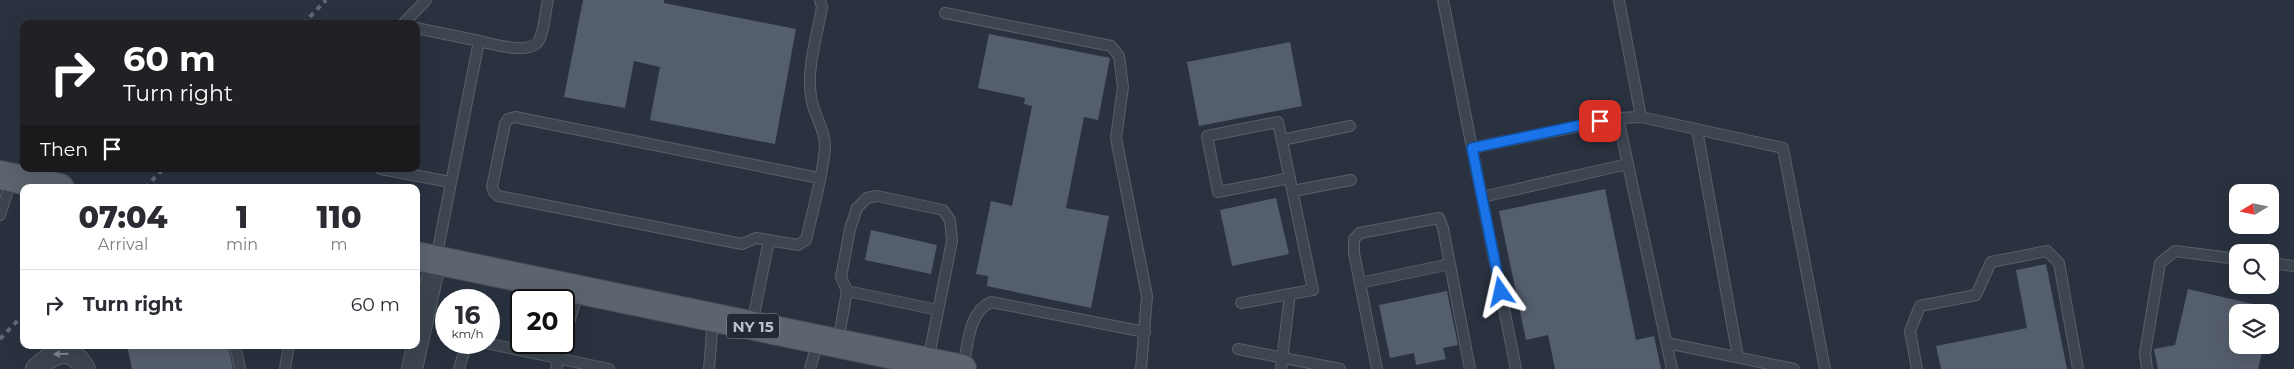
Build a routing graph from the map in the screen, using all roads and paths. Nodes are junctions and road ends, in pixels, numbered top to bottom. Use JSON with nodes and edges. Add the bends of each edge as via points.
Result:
{"nodes":[{"id":1,"x":426,"y":0,"type":"edge"},
{"id":2,"x":548,"y":0,"type":"edge"},
{"id":3,"x":820,"y":0,"type":"edge"},
{"id":4,"x":1443,"y":0,"type":"edge"},
{"id":5,"x":1619,"y":0,"type":"edge"},
{"id":6,"x":945,"y":13,"type":"dead end"},
{"id":7,"x":407,"y":20,"type":"edge"},
{"id":8,"x":420,"y":29,"type":"edge"},
{"id":9,"x":479,"y":41,"type":"junction"},
{"id":10,"x":1641,"y":117,"type":"junction"},
{"id":11,"x":1618,"y":118,"type":"junction"},
{"id":12,"x":1350,"y":126,"type":"dead end"},
{"id":13,"x":1698,"y":130,"type":"junction"},
{"id":14,"x":1282,"y":140,"type":"junction"},
{"id":15,"x":1472,"y":148,"type":"junction"},
{"id":16,"x":1628,"y":164,"type":"junction"},
{"id":17,"x":397,"y":172,"type":"edge"},
{"id":18,"x":6,"y":176,"type":"edge"},
{"id":19,"x":819,"y":178,"type":"junction"},
{"id":20,"x":1290,"y":178,"type":"junction"},
{"id":21,"x":1351,"y":180,"type":"dead end"},
{"id":22,"x":450,"y":182,"type":"junction"},
{"id":23,"x":42,"y":184,"type":"edge"},
{"id":24,"x":1293,"y":191,"type":"junction"},
{"id":25,"x":1482,"y":197,"type":"junction"},
{"id":26,"x":0,"y":215,"type":"edge"},
{"id":27,"x":769,"y":240,"type":"junction"},
{"id":28,"x":426,"y":258,"type":"edge"},
{"id":29,"x":2229,"y":258,"type":"edge"},
{"id":30,"x":1450,"y":264,"type":"junction"},
{"id":31,"x":2279,"y":264,"type":"edge"},
{"id":32,"x":2294,"y":266,"type":"edge"},
{"id":33,"x":1360,"y":283,"type":"junction"},
{"id":34,"x":579,"y":290,"type":"junction"},
{"id":35,"x":847,"y":291,"type":"junction"},
{"id":36,"x":420,"y":293,"type":"edge"},
{"id":37,"x":1290,"y":294,"type":"junction"},
{"id":38,"x":1241,"y":304,"type":"dead end"},
{"id":39,"x":938,"y":310,"type":"junction"},
{"id":40,"x":713,"y":318,"type":"junction"},
{"id":41,"x":752,"y":326,"type":"junction"},
{"id":42,"x":1144,"y":332,"type":"junction"},
{"id":43,"x":828,"y":341,"type":"junction"},
{"id":44,"x":1667,"y":343,"type":"junction"},
{"id":45,"x":500,"y":346,"type":"edge"},
{"id":46,"x":236,"y":349,"type":"edge"},
{"id":47,"x":288,"y":349,"type":"edge"},
{"id":48,"x":411,"y":349,"type":"edge"},
{"id":49,"x":1238,"y":349,"type":"dead end"},
{"id":50,"x":463,"y":354,"type":"edge"},
{"id":51,"x":1282,"y":357,"type":"junction"},
{"id":52,"x":1738,"y":357,"type":"junction"},
{"id":53,"x":560,"y":358,"type":"junction"},
{"id":54,"x":917,"y":363,"type":"edge"},
{"id":55,"x":36,"y":369,"type":"edge"},
{"id":56,"x":85,"y":369,"type":"edge"},
{"id":57,"x":240,"y":369,"type":"edge"},
{"id":58,"x":285,"y":369,"type":"edge"},
{"id":59,"x":412,"y":369,"type":"edge"},
{"id":60,"x":459,"y":369,"type":"edge"},
{"id":61,"x":556,"y":369,"type":"edge"},
{"id":62,"x":609,"y":369,"type":"edge"},
{"id":63,"x":710,"y":369,"type":"edge"},
{"id":64,"x":810,"y":369,"type":"edge"},
{"id":65,"x":963,"y":369,"type":"edge"},
{"id":66,"x":1141,"y":369,"type":"edge"},
{"id":67,"x":1281,"y":369,"type":"edge"},
{"id":68,"x":1340,"y":369,"type":"edge"},
{"id":69,"x":1377,"y":369,"type":"edge"},
{"id":70,"x":1470,"y":369,"type":"edge"},
{"id":71,"x":1516,"y":369,"type":"edge"},
{"id":72,"x":1672,"y":369,"type":"edge"},
{"id":73,"x":1794,"y":369,"type":"edge"},
{"id":74,"x":1825,"y":369,"type":"edge"},
{"id":75,"x":1917,"y":369,"type":"edge"},
{"id":76,"x":2078,"y":369,"type":"edge"},
{"id":77,"x":2147,"y":369,"type":"edge"}],
"edges":[{"from":1,"to":7,"type":"lane"},
{"from":2,"to":9,"type":"lane","via":[[540,40],[533,46],[524,49]]},
{"from":3,"to":19,"type":"lane","via":[[822,7],[809,81],[825,145]]},
{"from":4,"to":15,"type":"lane"},
{"from":5,"to":10,"type":"lane"},
{"from":6,"to":42,"type":"lane","via":[[1111,46],[1119,56],[1123,87],[1116,138],[1147,296]]},
{"from":8,"to":9,"type":"lane"},
{"from":9,"to":22,"type":"lane"},
{"from":10,"to":11,"type":"lane"},
{"from":10,"to":13,"type":"lane"},
{"from":11,"to":15,"type":"lane"},
{"from":11,"to":16,"type":"lane"},
{"from":12,"to":14,"type":"lane"},
{"from":13,"to":52,"type":"lane"},
{"from":13,"to":74,"type":"lane","via":[[1783,148]]},
{"from":14,"to":20,"type":"lane"},
{"from":14,"to":20,"type":"lane","via":[[1278,122],[1207,136],[1218,192]]},
{"from":15,"to":25,"type":"lane"},
{"from":16,"to":25,"type":"lane"},
{"from":16,"to":44,"type":"lane"},
{"from":17,"to":22,"type":"lane"},
{"from":18,"to":23,"type":"main road"},
{"from":18,"to":26,"type":"lane"},
{"from":19,"to":27,"type":"lane","via":[[806,240],[798,245]]},
{"from":19,"to":27,"type":"lane","via":[[515,117],[504,124],[492,187],[498,196],[742,244],[756,238]]},
{"from":20,"to":24,"type":"lane"},
{"from":21,"to":24,"type":"lane"},
{"from":22,"to":28,"type":"lane"},
{"from":24,"to":37,"type":"lane","via":[[1313,290]]},
{"from":25,"to":71,"type":"lane"},
{"from":27,"to":41,"type":"lane"},
{"from":28,"to":34,"type":"main road","number":"NY 15"},
{"from":28,"to":36,"type":"street"},
{"from":29,"to":77,"type":"lane","via":[[2175,251],[2160,263],[2145,353]]},
{"from":30,"to":33,"type":"lane"},
{"from":30,"to":33,"type":"lane","via":[[1439,218],[1360,233],[1354,240],[1354,253]]},
{"from":30,"to":70,"type":"lane"},
{"from":31,"to":32,"type":"lane"},
{"from":33,"to":69,"type":"lane"},
{"from":34,"to":40,"type":"main road","number":"NY 15"},
{"from":34,"to":53,"type":"lane"},
{"from":35,"to":39,"type":"lane"},
{"from":35,"to":39,"type":"lane","via":[[841,277],[857,208],[868,198],[877,196],[926,204],[943,210],[950,220],[952,241]]},
{"from":35,"to":43,"type":"lane"},
{"from":37,"to":38,"type":"lane"},
{"from":37,"to":51,"type":"lane"},
{"from":39,"to":54,"type":"lane"},
{"from":40,"to":41,"type":"main road","number":"NY 15"},
{"from":40,"to":63,"type":"lane"},
{"from":41,"to":43,"type":"main road","number":"NY 15"},
{"from":42,"to":65,"type":"lane","via":[[991,302],[982,306],[974,318]]},
{"from":42,"to":66,"type":"lane"},
{"from":43,"to":54,"type":"main road","number":"NY 15"},
{"from":43,"to":64,"type":"lane"},
{"from":44,"to":52,"type":"lane"},
{"from":44,"to":72,"type":"lane"},
{"from":45,"to":53,"type":"lane"},
{"from":46,"to":57,"type":"lane"},
{"from":47,"to":58,"type":"lane"},
{"from":48,"to":59,"type":"street"},
{"from":49,"to":51,"type":"lane"},
{"from":50,"to":60,"type":"lane"},
{"from":51,"to":67,"type":"lane"},
{"from":51,"to":68,"type":"lane"},
{"from":52,"to":73,"type":"lane"},
{"from":53,"to":61,"type":"lane"},
{"from":53,"to":62,"type":"lane"},
{"from":54,"to":65,"type":"main road","number":"NY 15"},
{"from":56,"to":55,"type":"street","one_way":true,"via":[[79,358],[68,353],[53,354]]},
{"from":75,"to":76,"type":"lane","via":[[1910,331],[1920,306],[1976,295],[1991,262],[2046,252],[2059,263]]}]}
